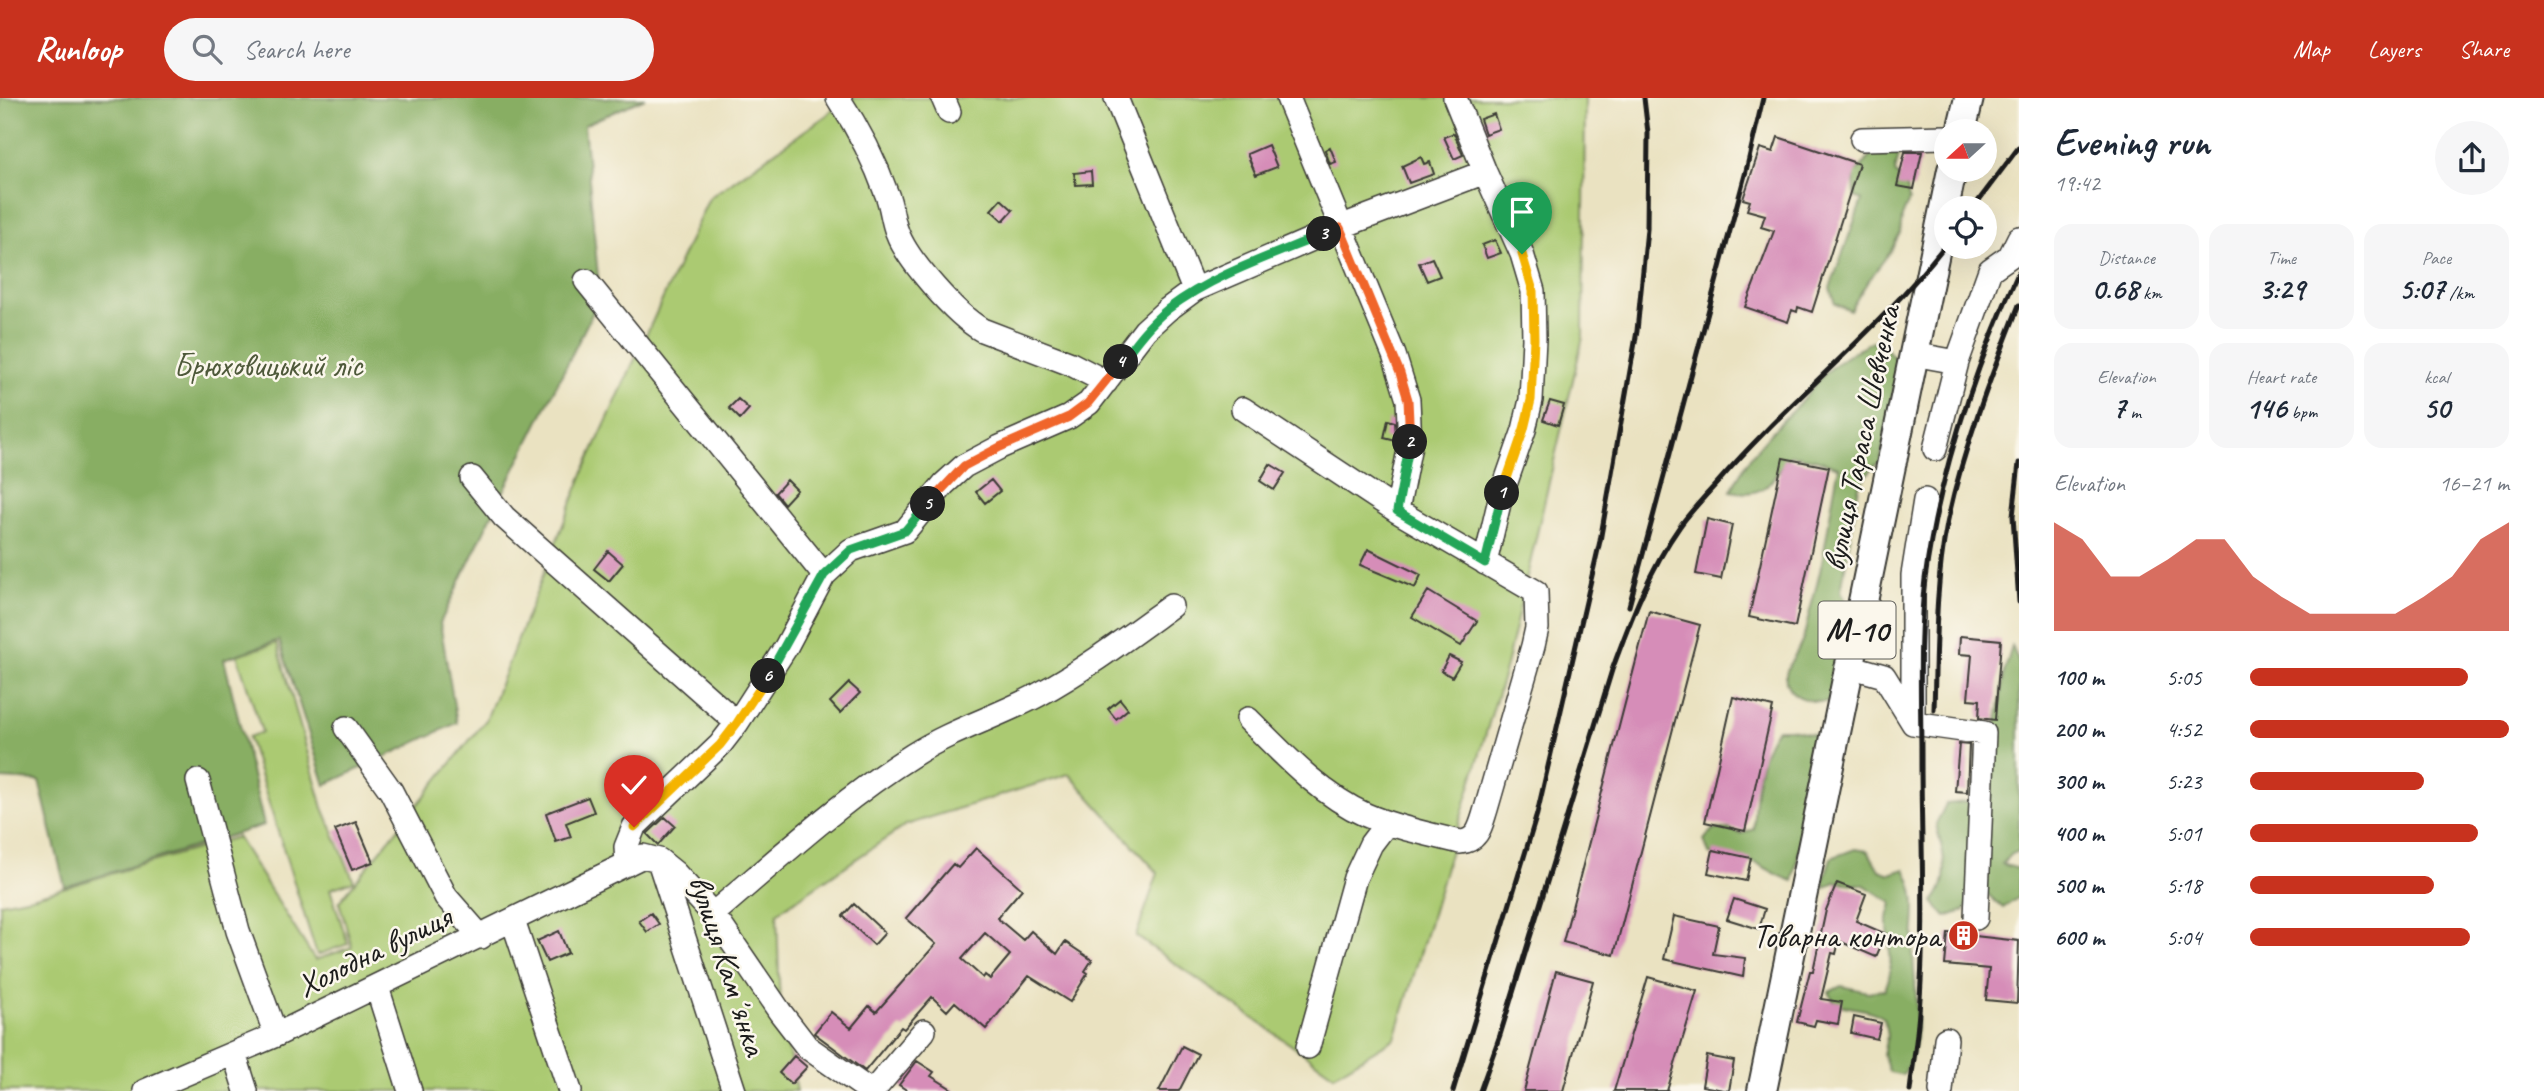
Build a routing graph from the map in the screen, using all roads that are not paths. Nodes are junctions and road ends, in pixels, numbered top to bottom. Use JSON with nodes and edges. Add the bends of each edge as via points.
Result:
{"nodes":[{"id":1,"x":838,"y":98,"type":"edge"},
{"id":2,"x":1116,"y":98,"type":"edge"},
{"id":3,"x":1288,"y":98,"type":"edge"},
{"id":4,"x":1455,"y":98,"type":"edge"},
{"id":5,"x":1969,"y":98,"type":"edge"},
{"id":6,"x":1964,"y":119,"type":"edge"},
{"id":7,"x":1934,"y":137,"type":"edge"},
{"id":8,"x":1862,"y":139,"type":"dead end"},
{"id":9,"x":1485,"y":172,"type":"junction"},
{"id":10,"x":1949,"y":182,"type":"edge"},
{"id":11,"x":1340,"y":228,"type":"junction"},
{"id":12,"x":2019,"y":238,"type":"edge"},
{"id":13,"x":586,"y":281,"type":"dead end"},
{"id":14,"x":1194,"y":290,"type":"junction"},
{"id":15,"x":1913,"y":354,"type":"junction"},
{"id":16,"x":1957,"y":362,"type":"junction"},
{"id":17,"x":1106,"y":382,"type":"junction"},
{"id":18,"x":1243,"y":409,"type":"dead end"},
{"id":19,"x":1935,"y":449,"type":"dead end"},
{"id":20,"x":472,"y":478,"type":"dead end"},
{"id":21,"x":1925,"y":500,"type":"dead end"},
{"id":22,"x":1397,"y":511,"type":"junction"},
{"id":23,"x":1485,"y":563,"type":"junction"},
{"id":24,"x":824,"y":575,"type":"junction"},
{"id":25,"x":1171,"y":606,"type":"dead end"},
{"id":26,"x":1849,"y":666,"type":"junction"},
{"id":27,"x":1248,"y":719,"type":"dead end"},
{"id":28,"x":737,"y":723,"type":"junction"},
{"id":29,"x":1913,"y":723,"type":"junction"},
{"id":30,"x":345,"y":727,"type":"dead end"},
{"id":31,"x":198,"y":781,"type":"dead end"},
{"id":32,"x":1387,"y":823,"type":"junction"},
{"id":33,"x":659,"y":860,"type":"junction"},
{"id":34,"x":627,"y":864,"type":"junction"},
{"id":35,"x":713,"y":914,"type":"junction"},
{"id":36,"x":1976,"y":918,"type":"dead end"},
{"id":37,"x":513,"y":920,"type":"junction"},
{"id":38,"x":481,"y":936,"type":"junction"},
{"id":39,"x":377,"y":987,"type":"junction"},
{"id":40,"x":924,"y":1031,"type":"dead end"},
{"id":41,"x":276,"y":1035,"type":"junction"},
{"id":42,"x":1946,"y":1039,"type":"dead end"},
{"id":43,"x":1308,"y":1047,"type":"dead end"},
{"id":44,"x":234,"y":1054,"type":"junction"},
{"id":45,"x":145,"y":1091,"type":"edge"},
{"id":46,"x":246,"y":1091,"type":"edge"},
{"id":47,"x":410,"y":1091,"type":"edge"},
{"id":48,"x":570,"y":1091,"type":"edge"},
{"id":49,"x":734,"y":1091,"type":"edge"},
{"id":50,"x":872,"y":1091,"type":"edge"},
{"id":51,"x":1762,"y":1091,"type":"edge"},
{"id":52,"x":1941,"y":1091,"type":"edge"}],
"edges":[{"from":1,"to":17,"type":"street","via":[[881,179],[897,232],[934,285],[982,330]]},
{"from":2,"to":14,"type":"street"},
{"from":3,"to":11,"type":"street"},
{"from":4,"to":9,"type":"street"},
{"from":5,"to":6,"type":"main road"},
{"from":7,"to":8,"type":"street"},
{"from":9,"to":11,"type":"street"},
{"from":9,"to":23,"type":"street","via":[[1522,254],[1533,291],[1534,339],[1531,400]]},
{"from":10,"to":15,"type":"main road","name":"вулиця Тараса Шевченка","number":"М-10"},
{"from":11,"to":14,"type":"street"},
{"from":11,"to":22,"type":"street","via":[[1394,355],[1408,400],[1410,445]]},
{"from":12,"to":16,"type":"street","via":[[2010,256],[1990,271]]},
{"from":13,"to":24,"type":"street"},
{"from":14,"to":17,"type":"street","via":[[1145,330]]},
{"from":15,"to":16,"type":"street"},
{"from":15,"to":26,"type":"main road","name":"вулиця Тараса Шевченка","number":"М-10"},
{"from":16,"to":19,"type":"street"},
{"from":17,"to":24,"type":"street","via":[[1069,417],[964,466],[905,531],[851,550]]},
{"from":18,"to":22,"type":"street"},
{"from":20,"to":28,"type":"street","via":[[504,517]]},
{"from":21,"to":29,"type":"street","via":[[1913,575]]},
{"from":22,"to":23,"type":"street"},
{"from":23,"to":32,"type":"street","via":[[1536,592],[1537,628],[1478,832],[1474,839],[1460,842]]},
{"from":24,"to":28,"type":"street","via":[[786,647]]},
{"from":25,"to":35,"type":"street","via":[[1039,694],[937,741],[864,788]]},
{"from":26,"to":29,"type":"street","via":[[1884,676]]},
{"from":26,"to":51,"type":"main road","name":"вулиця Тараса Шевченка","number":"М-10"},
{"from":27,"to":32,"type":"street","via":[[1284,756],[1334,795]]},
{"from":28,"to":34,"type":"street","via":[[634,827],[626,847]]},
{"from":29,"to":36,"type":"street","via":[[1984,733]]},
{"from":30,"to":38,"type":"street","via":[[391,791],[446,897]]},
{"from":31,"to":41,"type":"street","via":[[238,930]]},
{"from":32,"to":43,"type":"street","via":[[1355,878]]},
{"from":33,"to":34,"type":"street","name":"Холодна вулиця","via":[[643,856]]},
{"from":33,"to":35,"type":"street"},
{"from":33,"to":49,"type":"street","name":"вулиця Камʼянка"},
{"from":34,"to":37,"type":"street","name":"Холодна вулиця"},
{"from":35,"to":50,"type":"street","via":[[807,1047]]},
{"from":37,"to":38,"type":"street","name":"Холодна вулиця"},
{"from":37,"to":48,"type":"street"},
{"from":38,"to":39,"type":"street","name":"Холодна вулиця"},
{"from":39,"to":41,"type":"street","name":"Холодна вулиця"},
{"from":39,"to":47,"type":"street"},
{"from":40,"to":50,"type":"street"},
{"from":41,"to":44,"type":"street","name":"Холодна вулиця"},
{"from":42,"to":52,"type":"street"},
{"from":44,"to":45,"type":"street","name":"Холодна вулиця"},
{"from":44,"to":46,"type":"street"}]}
